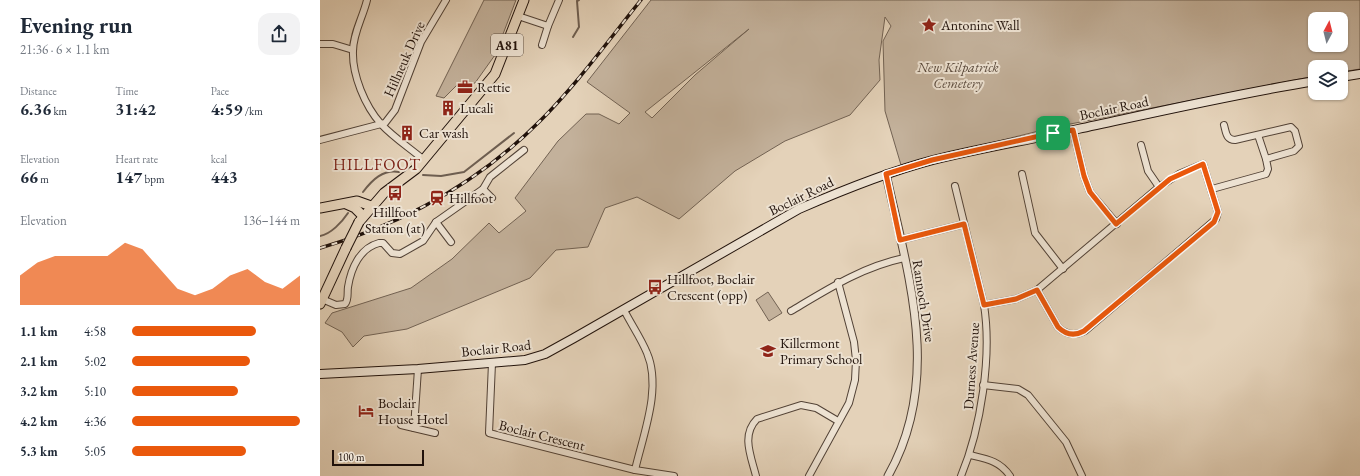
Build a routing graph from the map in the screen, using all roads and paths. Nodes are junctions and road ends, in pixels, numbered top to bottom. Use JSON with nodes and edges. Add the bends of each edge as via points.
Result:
{"nodes":[{"id":1,"x":367,"y":0,"type":"edge"},
{"id":2,"x":445,"y":0,"type":"edge"},
{"id":3,"x":524,"y":0,"type":"edge"},
{"id":4,"x":559,"y":0,"type":"edge"},
{"id":5,"x":518,"y":16,"type":"junction"},
{"id":6,"x":548,"y":26,"type":"junction"},
{"id":7,"x":320,"y":44,"type":"edge"},
{"id":8,"x":542,"y":45,"type":"dead end"},
{"id":9,"x":353,"y":50,"type":"junction"},
{"id":10,"x":1360,"y":74,"type":"edge"},
{"id":11,"x":1348,"y":76,"type":"edge"},
{"id":12,"x":1308,"y":82,"type":"edge"},
{"id":13,"x":381,"y":124,"type":"junction"},
{"id":14,"x":1224,"y":125,"type":"dead end"},
{"id":15,"x":1073,"y":130,"type":"junction"},
{"id":16,"x":1258,"y":135,"type":"junction"},
{"id":17,"x":320,"y":140,"type":"edge"},
{"id":18,"x":1141,"y":145,"type":"dead end"},
{"id":19,"x":524,"y":150,"type":"dead end"},
{"id":20,"x":1266,"y":159,"type":"junction"},
{"id":21,"x":424,"y":160,"type":"junction"},
{"id":22,"x":886,"y":174,"type":"junction"},
{"id":23,"x":1022,"y":174,"type":"dead end"},
{"id":24,"x":955,"y":186,"type":"dead end"},
{"id":25,"x":1159,"y":187,"type":"junction"},
{"id":26,"x":483,"y":189,"type":"junction"},
{"id":27,"x":1212,"y":190,"type":"junction"},
{"id":28,"x":492,"y":198,"type":"dead end"},
{"id":29,"x":346,"y":204,"type":"junction"},
{"id":30,"x":371,"y":206,"type":"junction"},
{"id":31,"x":320,"y":208,"type":"edge"},
{"id":32,"x":361,"y":219,"type":"junction"},
{"id":33,"x":436,"y":222,"type":"junction"},
{"id":34,"x":964,"y":224,"type":"junction"},
{"id":35,"x":1116,"y":224,"type":"junction"},
{"id":36,"x":900,"y":240,"type":"junction"},
{"id":37,"x":451,"y":242,"type":"dead end"},
{"id":38,"x":904,"y":258,"type":"junction"},
{"id":39,"x":1063,"y":269,"type":"junction"},
{"id":40,"x":838,"y":282,"type":"junction"},
{"id":41,"x":1037,"y":290,"type":"junction"},
{"id":42,"x":321,"y":302,"type":"edge"},
{"id":43,"x":984,"y":305,"type":"junction"},
{"id":44,"x":624,"y":310,"type":"junction"},
{"id":45,"x":791,"y":311,"type":"dead end"},
{"id":46,"x":492,"y":363,"type":"junction"},
{"id":47,"x":418,"y":369,"type":"junction"},
{"id":48,"x":320,"y":374,"type":"edge"},
{"id":49,"x":983,"y":385,"type":"junction"},
{"id":50,"x":838,"y":421,"type":"junction"},
{"id":51,"x":401,"y":425,"type":"dead end"},
{"id":52,"x":414,"y":428,"type":"junction"},
{"id":53,"x":435,"y":433,"type":"dead end"},
{"id":54,"x":970,"y":455,"type":"junction"},
{"id":55,"x":635,"y":470,"type":"junction"},
{"id":56,"x":674,"y":476,"type":"edge"},
{"id":57,"x":756,"y":476,"type":"edge"},
{"id":58,"x":809,"y":476,"type":"edge"},
{"id":59,"x":888,"y":476,"type":"edge"},
{"id":60,"x":961,"y":476,"type":"edge"},
{"id":61,"x":1010,"y":476,"type":"edge"},
{"id":62,"x":1082,"y":476,"type":"edge"}],
"edges":[{"from":1,"to":9,"type":"street"},
{"from":2,"to":13,"type":"street","name":"Hillneuk Drive","via":[[422,42],[395,110],[385,123]]},
{"from":3,"to":5,"type":"main road","number":"A81"},
{"from":4,"to":6,"type":"street"},
{"from":5,"to":6,"type":"street"},
{"from":5,"to":21,"type":"main road","number":"A81","via":[[495,74]]},
{"from":6,"to":8,"type":"street"},
{"from":7,"to":9,"type":"street","via":[[333,44]]},
{"from":9,"to":13,"type":"street","via":[[354,68],[360,86],[366,101]]},
{"from":10,"to":11,"type":"main road"},
{"from":12,"to":15,"type":"main road","name":"Boclair Road","via":[[1259,90]]},
{"from":13,"to":17,"type":"street"},
{"from":13,"to":21,"type":"street"},
{"from":14,"to":16,"type":"street","via":[[1230,140]]},
{"from":15,"to":22,"type":"main road","name":"Boclair Road","via":[[932,160]]},
{"from":15,"to":35,"type":"street","via":[[1090,192]]},
{"from":16,"to":20,"type":"street"},
{"from":16,"to":20,"type":"street","via":[[1288,126],[1295,131],[1298,148]]},
{"from":18,"to":25,"type":"street","via":[[1148,172]]},
{"from":19,"to":26,"type":"street","via":[[490,177]]},
{"from":20,"to":27,"type":"street","via":[[1266,174]]},
{"from":21,"to":30,"type":"main road","number":"A81","via":[[411,174],[384,193]]},
{"from":22,"to":36,"type":"street","name":"Rannoch Drive"},
{"from":22,"to":44,"type":"main road","name":"Boclair Road","via":[[838,191],[799,209]]},
{"from":23,"to":39,"type":"street","via":[[1035,233]]},
{"from":24,"to":34,"type":"street","name":"Durness Avenue"},
{"from":25,"to":27,"type":"street","via":[[1179,174],[1203,164]]},
{"from":25,"to":35,"type":"street"},
{"from":26,"to":28,"type":"street"},
{"from":26,"to":33,"type":"street"},
{"from":27,"to":41,"type":"street","via":[[1218,212],[1214,222],[1079,334],[1068,334],[1058,327]]},
{"from":29,"to":30,"type":"main road","via":[[357,201]]},
{"from":29,"to":31,"type":"main road"},
{"from":29,"to":32,"type":"main road","via":[[355,208]]},
{"from":30,"to":32,"type":"main road","number":"A81"},
{"from":32,"to":42,"type":"main road","number":"A81","bridge":true},
{"from":33,"to":37,"type":"street"},
{"from":33,"to":42,"type":"street","via":[[423,241],[400,254],[392,253],[383,243],[362,252],[350,278],[348,300],[345,304]]},
{"from":34,"to":36,"type":"street"},
{"from":34,"to":43,"type":"street","name":"Durness Avenue"},
{"from":35,"to":39,"type":"street"},
{"from":36,"to":38,"type":"street","name":"Rannoch Drive"},
{"from":38,"to":40,"type":"street","via":[[876,265]]},
{"from":38,"to":59,"type":"street","name":"Rannoch Drive","via":[[915,313],[918,376],[912,414]]},
{"from":39,"to":41,"type":"street"},
{"from":40,"to":45,"type":"street"},
{"from":40,"to":50,"type":"street","via":[[854,342],[856,360],[852,393]]},
{"from":41,"to":43,"type":"street","via":[[1016,299]]},
{"from":43,"to":49,"type":"street","name":"Durness Avenue","via":[[987,332]]},
{"from":44,"to":46,"type":"main road","name":"Boclair Road","via":[[539,357]]},
{"from":44,"to":55,"type":"street","via":[[647,353],[653,381],[652,397]]},
{"from":46,"to":47,"type":"main road","name":"Boclair Road"},
{"from":46,"to":55,"type":"street","name":"Boclair Crescent","via":[[489,433]]},
{"from":47,"to":48,"type":"main road","name":"Boclair Road"},
{"from":47,"to":52,"type":"street"},
{"from":49,"to":54,"type":"street","name":"Durness Avenue","via":[[980,416]]},
{"from":49,"to":62,"type":"street","via":[[1018,389],[1028,394],[1066,442]]},
{"from":50,"to":57,"type":"street","via":[[816,408],[801,405],[757,419],[747,436]]},
{"from":50,"to":58,"type":"street","via":[[835,431]]},
{"from":51,"to":52,"type":"street"},
{"from":52,"to":53,"type":"street"},
{"from":54,"to":60,"type":"street","name":"Durness Avenue"},
{"from":54,"to":61,"type":"street","via":[[996,462]]},
{"from":55,"to":56,"type":"street","name":"Boclair Crescent"}]}
